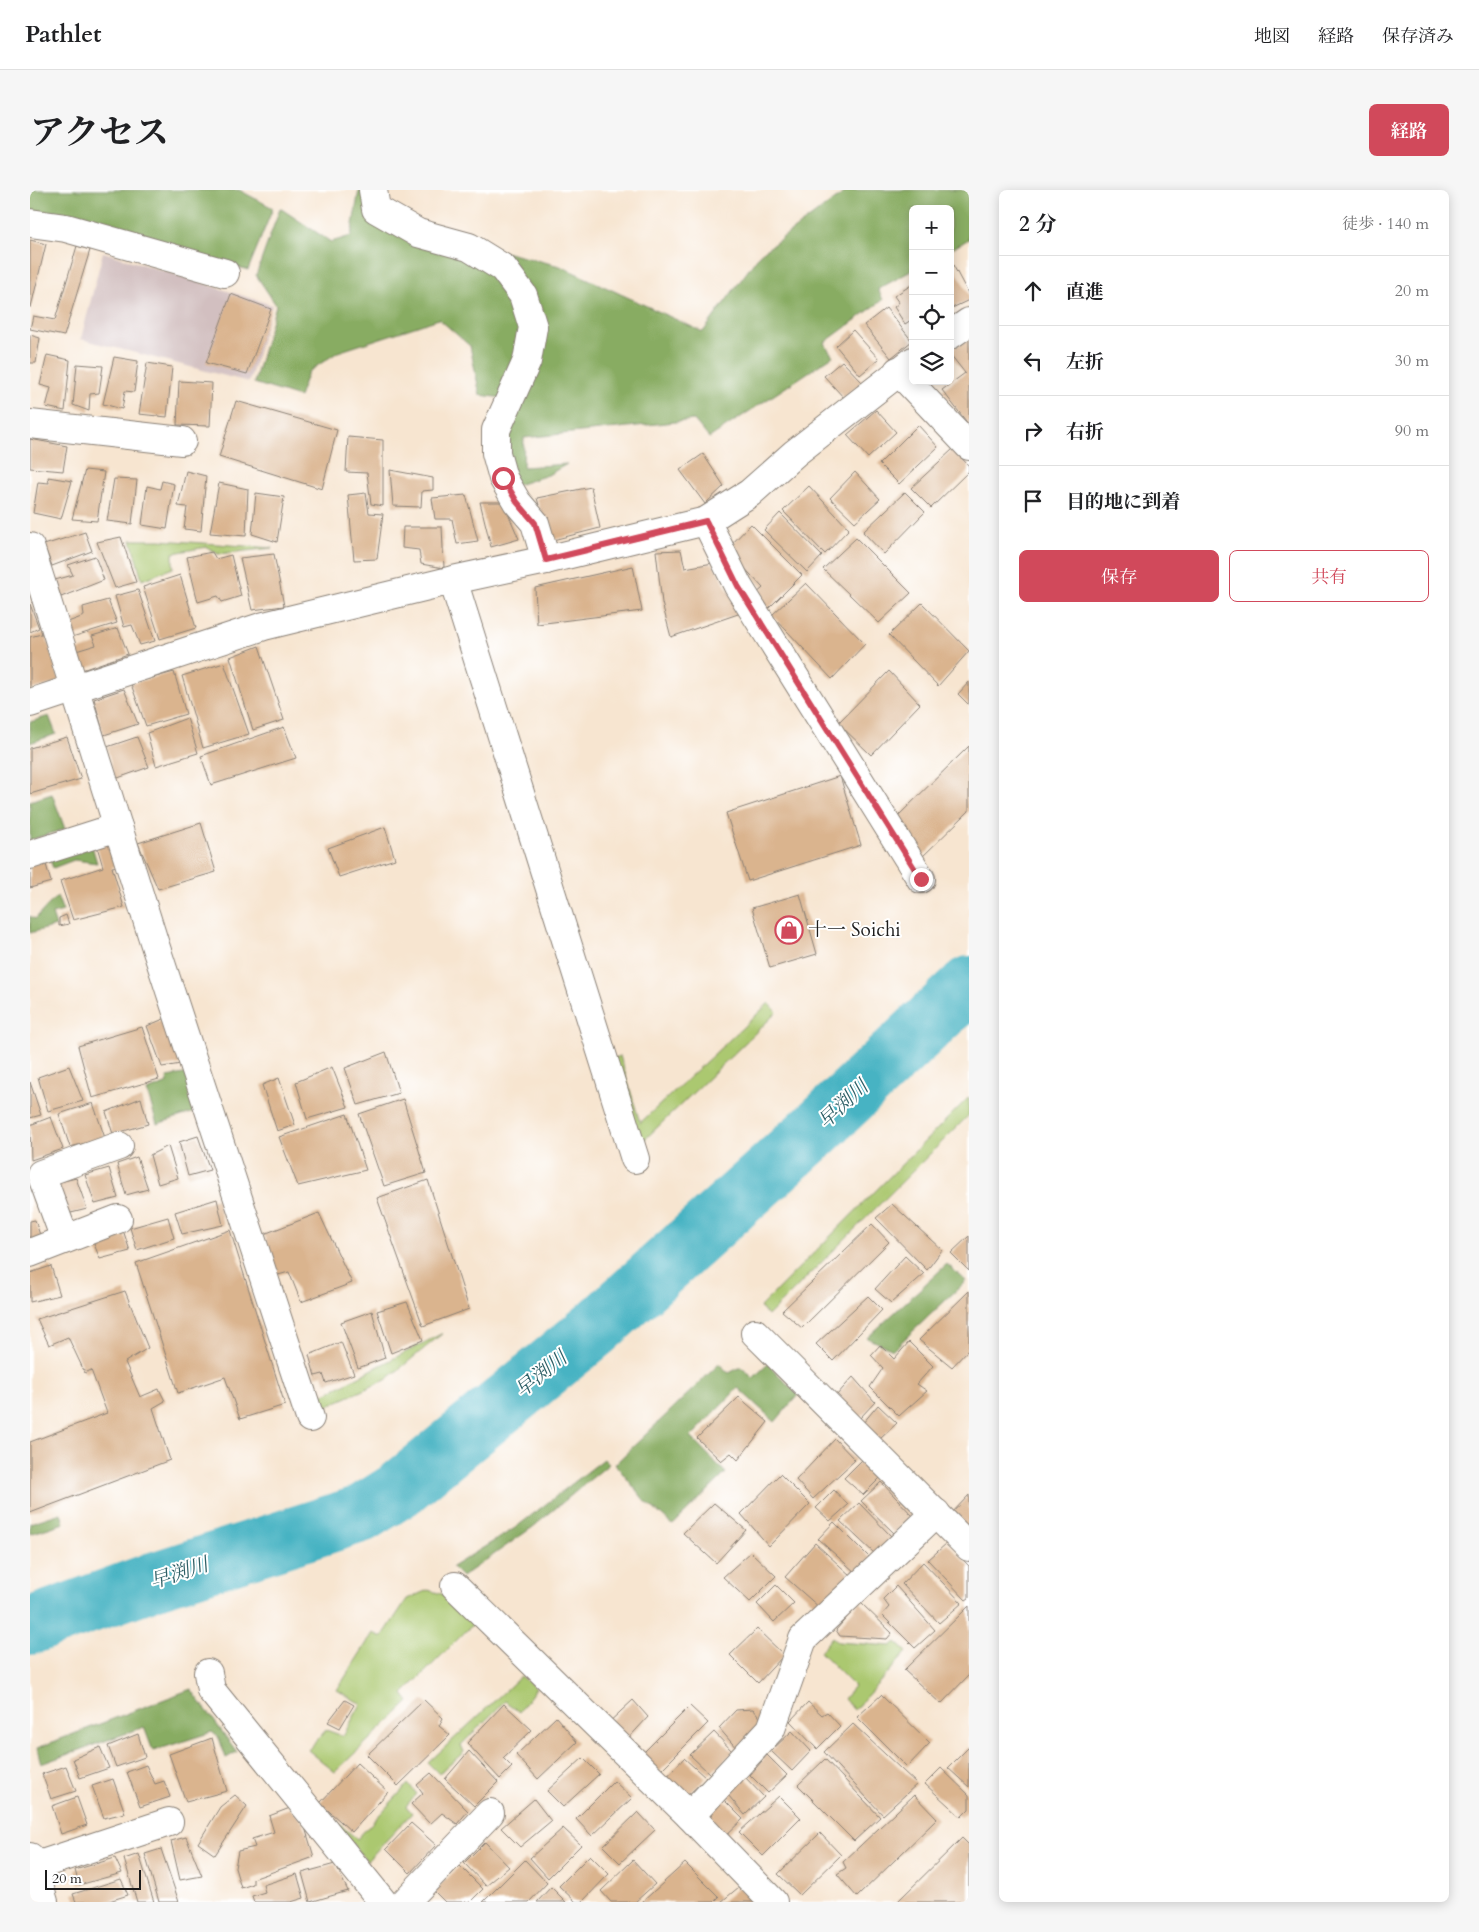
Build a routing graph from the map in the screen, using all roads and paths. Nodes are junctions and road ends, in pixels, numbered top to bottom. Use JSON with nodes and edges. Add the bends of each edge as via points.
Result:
{"nodes":[{"id":1,"x":373,"y":190,"type":"edge"},
{"id":2,"x":30,"y":223,"type":"edge"},
{"id":3,"x":225,"y":273,"type":"dead end"},
{"id":4,"x":969,"y":322,"type":"edge"},
{"id":5,"x":954,"y":332,"type":"edge"},
{"id":6,"x":905,"y":366,"type":"edge"},
{"id":7,"x":30,"y":424,"type":"edge"},
{"id":8,"x":182,"y":441,"type":"dead end"},
{"id":9,"x":969,"y":446,"type":"edge"},
{"id":10,"x":706,"y":521,"type":"junction"},
{"id":11,"x":30,"y":548,"type":"edge"},
{"id":12,"x":546,"y":560,"type":"junction"},
{"id":13,"x":453,"y":580,"type":"junction"},
{"id":14,"x":75,"y":688,"type":"junction"},
{"id":15,"x":30,"y":703,"type":"edge"},
{"id":16,"x":118,"y":827,"type":"junction"},
{"id":17,"x":30,"y":855,"type":"edge"},
{"id":18,"x":921,"y":879,"type":"dead end"},
{"id":19,"x":119,"y":1146,"type":"dead end"},
{"id":20,"x":635,"y":1159,"type":"dead end"},
{"id":21,"x":118,"y":1219,"type":"dead end"},
{"id":22,"x":65,"y":1240,"type":"junction"},
{"id":23,"x":30,"y":1253,"type":"edge"},
{"id":24,"x":755,"y":1333,"type":"dead end"},
{"id":25,"x":310,"y":1418,"type":"dead end"},
{"id":26,"x":936,"y":1513,"type":"junction"},
{"id":27,"x":969,"y":1547,"type":"edge"},
{"id":28,"x":455,"y":1586,"type":"dead end"},
{"id":29,"x":208,"y":1673,"type":"dead end"},
{"id":30,"x":490,"y":1813,"type":"dead end"},
{"id":31,"x":690,"y":1816,"type":"junction"},
{"id":32,"x":169,"y":1822,"type":"dead end"},
{"id":33,"x":32,"y":1862,"type":"edge"},
{"id":34,"x":383,"y":1901,"type":"edge"},
{"id":35,"x":44,"y":1902,"type":"edge"},
{"id":36,"x":773,"y":1902,"type":"edge"}],
"edges":[{"from":1,"to":12,"type":"street","via":[[376,209],[418,233],[469,247],[503,268],[523,295],[533,327],[527,362],[496,430],[496,453],[503,478],[535,523]]},
{"from":2,"to":3,"type":"street","via":[[66,228]]},
{"from":4,"to":5,"type":"street"},
{"from":6,"to":9,"type":"street"},
{"from":6,"to":10,"type":"street","via":[[750,493]]},
{"from":7,"to":8,"type":"street"},
{"from":10,"to":12,"type":"street"},
{"from":10,"to":18,"type":"street","via":[[738,586]]},
{"from":11,"to":14,"type":"street"},
{"from":12,"to":13,"type":"street"},
{"from":13,"to":14,"type":"street","via":[[264,626]]},
{"from":13,"to":20,"type":"street"},
{"from":14,"to":15,"type":"street"},
{"from":14,"to":16,"type":"street"},
{"from":16,"to":17,"type":"street"},
{"from":16,"to":25,"type":"street"},
{"from":19,"to":22,"type":"street","via":[[41,1174]]},
{"from":21,"to":22,"type":"street"},
{"from":22,"to":23,"type":"street"},
{"from":24,"to":26,"type":"street"},
{"from":26,"to":27,"type":"street"},
{"from":26,"to":31,"type":"street","via":[[803,1639],[771,1729]]},
{"from":28,"to":31,"type":"street"},
{"from":29,"to":34,"type":"street","via":[[211,1690]]},
{"from":30,"to":34,"type":"street"},
{"from":31,"to":36,"type":"street"},
{"from":32,"to":33,"type":"street"},
{"from":33,"to":35,"type":"street"}]}
